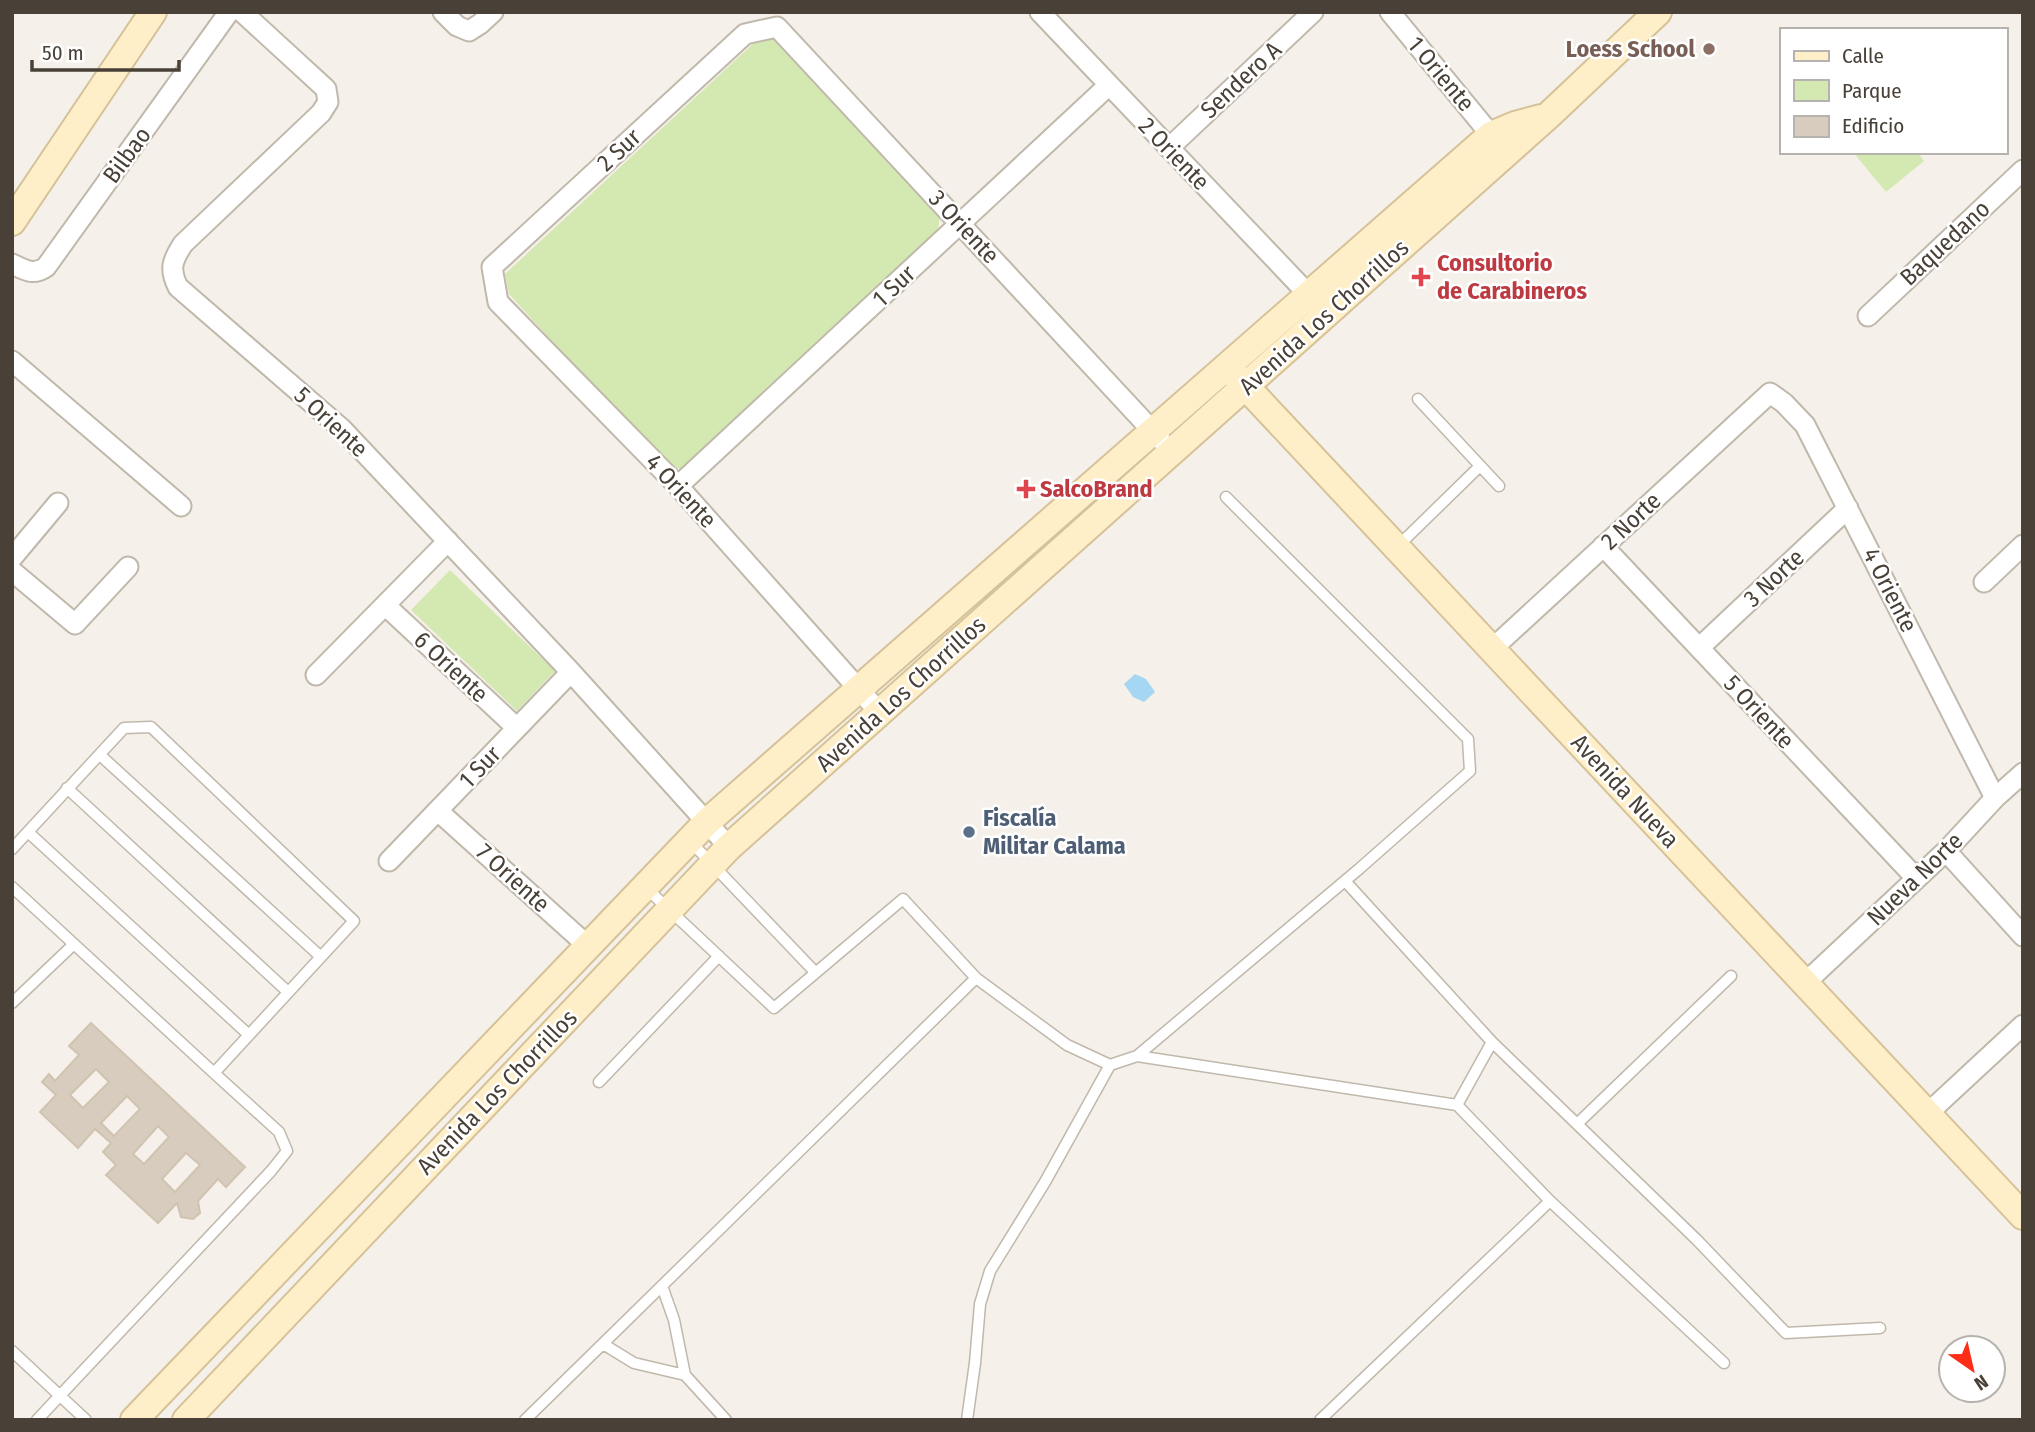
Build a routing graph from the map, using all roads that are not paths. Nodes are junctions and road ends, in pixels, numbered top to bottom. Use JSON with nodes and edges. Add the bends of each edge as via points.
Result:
{"nodes":[{"id":1,"x":153,"y":12,"type":"edge"},
{"id":2,"x":229,"y":12,"type":"edge"},
{"id":3,"x":242,"y":12,"type":"edge"},
{"id":4,"x":493,"y":12,"type":"edge"},
{"id":5,"x":1313,"y":12,"type":"edge"},
{"id":6,"x":1390,"y":12,"type":"edge"},
{"id":7,"x":1658,"y":12,"type":"edge"},
{"id":8,"x":1049,"y":15,"type":"edge"},
{"id":9,"x":450,"y":19,"type":"edge"},
{"id":10,"x":745,"y":34,"type":"joint"},
{"id":11,"x":1109,"y":85,"type":"junction"},
{"id":12,"x":1549,"y":115,"type":"junction"},
{"id":13,"x":1491,"y":135,"type":"junction"},
{"id":14,"x":1169,"y":148,"type":"junction"},
{"id":15,"x":2023,"y":170,"type":"edge"},
{"id":16,"x":12,"y":222,"type":"edge"},
{"id":17,"x":961,"y":224,"type":"junction"},
{"id":18,"x":12,"y":264,"type":"edge"},
{"id":19,"x":492,"y":267,"type":"joint"},
{"id":20,"x":1309,"y":295,"type":"junction"},
{"id":21,"x":1868,"y":316,"type":"dead end"},
{"id":22,"x":12,"y":361,"type":"edge"},
{"id":23,"x":1227,"y":366,"type":"junction"},
{"id":24,"x":1246,"y":386,"type":"junction"},
{"id":25,"x":1770,"y":393,"type":"joint"},
{"id":26,"x":1418,"y":400,"type":"dead end"},
{"id":27,"x":1153,"y":431,"type":"junction"},
{"id":28,"x":1172,"y":452,"type":"junction"},
{"id":29,"x":1480,"y":466,"type":"junction"},
{"id":30,"x":678,"y":486,"type":"junction"},
{"id":31,"x":1499,"y":486,"type":"dead end"},
{"id":32,"x":1226,"y":497,"type":"dead end"},
{"id":33,"x":58,"y":503,"type":"dead end"},
{"id":34,"x":181,"y":506,"type":"dead end"},
{"id":35,"x":1848,"y":508,"type":"junction"},
{"id":36,"x":448,"y":541,"type":"junction"},
{"id":37,"x":1026,"y":543,"type":"junction"},
{"id":38,"x":2023,"y":545,"type":"edge"},
{"id":39,"x":1603,"y":546,"type":"junction"},
{"id":40,"x":1397,"y":548,"type":"junction"},
{"id":41,"x":12,"y":558,"type":"edge"},
{"id":42,"x":1045,"y":565,"type":"junction"},
{"id":43,"x":128,"y":567,"type":"dead end"},
{"id":44,"x":12,"y":571,"type":"edge"},
{"id":45,"x":1983,"y":582,"type":"dead end"},
{"id":46,"x":385,"y":605,"type":"junction"},
{"id":47,"x":1699,"y":648,"type":"junction"},
{"id":48,"x":1492,"y":649,"type":"junction"},
{"id":49,"x":572,"y":672,"type":"junction"},
{"id":50,"x":316,"y":676,"type":"dead end"},
{"id":51,"x":859,"y":689,"type":"junction"},
{"id":52,"x":880,"y":713,"type":"junction"},
{"id":53,"x":517,"y":728,"type":"junction"},
{"id":54,"x":100,"y":755,"type":"junction"},
{"id":55,"x":2023,"y":773,"type":"edge"},
{"id":56,"x":67,"y":788,"type":"junction"},
{"id":57,"x":1995,"y":797,"type":"junction"},
{"id":58,"x":439,"y":811,"type":"junction"},
{"id":59,"x":698,"y":831,"type":"junction"},
{"id":60,"x":28,"y":832,"type":"junction"},
{"id":61,"x":12,"y":849,"type":"edge"},
{"id":62,"x":1947,"y":851,"type":"junction"},
{"id":63,"x":721,"y":857,"type":"junction"},
{"id":64,"x":389,"y":861,"type":"dead end"},
{"id":65,"x":1916,"y":878,"type":"junction"},
{"id":66,"x":1345,"y":881,"type":"junction"},
{"id":67,"x":645,"y":886,"type":"junction"},
{"id":68,"x":12,"y":887,"type":"edge"},
{"id":69,"x":670,"y":910,"type":"junction"},
{"id":70,"x":2023,"y":936,"type":"edge"},
{"id":71,"x":74,"y":944,"type":"junction"},
{"id":72,"x":588,"y":946,"type":"junction"},
{"id":73,"x":719,"y":956,"type":"junction"},
{"id":74,"x":321,"y":957,"type":"junction"},
{"id":75,"x":815,"y":972,"type":"junction"},
{"id":76,"x":1731,"y":976,"type":"dead end"},
{"id":77,"x":976,"y":978,"type":"junction"},
{"id":78,"x":1805,"y":983,"type":"junction"},
{"id":79,"x":288,"y":992,"type":"junction"},
{"id":80,"x":12,"y":1003,"type":"edge"},
{"id":81,"x":2023,"y":1025,"type":"edge"},
{"id":82,"x":248,"y":1035,"type":"junction"},
{"id":83,"x":1492,"y":1042,"type":"junction"},
{"id":84,"x":1137,"y":1056,"type":"junction"},
{"id":85,"x":1110,"y":1065,"type":"junction"},
{"id":86,"x":214,"y":1073,"type":"junction"},
{"id":87,"x":599,"y":1082,"type":"dead end"},
{"id":88,"x":1457,"y":1105,"type":"junction"},
{"id":89,"x":1927,"y":1114,"type":"junction"},
{"id":90,"x":1577,"y":1124,"type":"junction"},
{"id":91,"x":1549,"y":1201,"type":"junction"},
{"id":92,"x":2023,"y":1216,"type":"edge"},
{"id":93,"x":662,"y":1286,"type":"junction"},
{"id":94,"x":1880,"y":1328,"type":"dead end"},
{"id":95,"x":603,"y":1344,"type":"junction"},
{"id":96,"x":12,"y":1351,"type":"edge"},
{"id":97,"x":1724,"y":1363,"type":"dead end"},
{"id":98,"x":685,"y":1374,"type":"junction"},
{"id":99,"x":60,"y":1396,"type":"junction"},
{"id":100,"x":37,"y":1420,"type":"edge"},
{"id":101,"x":86,"y":1420,"type":"edge"},
{"id":102,"x":134,"y":1420,"type":"edge"},
{"id":103,"x":186,"y":1420,"type":"edge"},
{"id":104,"x":525,"y":1420,"type":"edge"},
{"id":105,"x":726,"y":1420,"type":"edge"},
{"id":106,"x":967,"y":1420,"type":"edge"},
{"id":107,"x":1320,"y":1420,"type":"edge"}],
"edges":[{"from":1,"to":16,"type":"street"},
{"from":2,"to":18,"type":"street","name":"Bilbao","via":[[46,267],[32,273]]},
{"from":3,"to":36,"type":"street","name":"5 Oriente","via":[[326,89],[328,102],[183,244],[171,266],[172,275],[178,287],[342,429]]},
{"from":4,"to":9,"type":"street","via":[[469,31]]},
{"from":5,"to":14,"type":"street","name":"Sendero A"},
{"from":6,"to":13,"type":"street","name":"1 Oriente"},
{"from":7,"to":12,"type":"street","name":"Avenida Los Chorrillos"},
{"from":8,"to":11,"type":"street","name":"2 Oriente"},
{"from":10,"to":17,"type":"street","name":"3 Oriente","via":[[777,27]]},
{"from":10,"to":19,"type":"street","name":"2 Sur"},
{"from":11,"to":14,"type":"street","name":"2 Oriente"},
{"from":11,"to":17,"type":"street","name":"1 Sur"},
{"from":12,"to":13,"type":"street"},
{"from":12,"to":24,"type":"street","name":"Avenida Los Chorrillos"},
{"from":13,"to":20,"type":"street","name":"Avenida Los Chorrillos"},
{"from":14,"to":20,"type":"street","name":"2 Oriente"},
{"from":15,"to":21,"type":"street","name":"Baquedano"},
{"from":17,"to":27,"type":"street","name":"3 Oriente"},
{"from":17,"to":30,"type":"street","name":"1 Sur"},
{"from":19,"to":30,"type":"street","name":"4 Oriente","via":[[498,302]]},
{"from":20,"to":23,"type":"street","name":"Avenida Los Chorrillos"},
{"from":22,"to":34,"type":"street"},
{"from":23,"to":24,"type":"street","name":"Avenida Nueva"},
{"from":23,"to":27,"type":"street","name":"Avenida Los Chorrillos"},
{"from":24,"to":28,"type":"street","name":"Avenida Los Chorrillos"},
{"from":24,"to":40,"type":"street","name":"Avenida Nueva"},
{"from":25,"to":35,"type":"street","name":"4 Oriente","via":[[1805,425]]},
{"from":25,"to":39,"type":"street","name":"2 Norte"},
{"from":26,"to":29,"type":"lane"},
{"from":27,"to":28,"type":"street","name":"3 Oriente"},
{"from":27,"to":37,"type":"street","name":"Avenida Los Chorrillos"},
{"from":28,"to":42,"type":"street","name":"Avenida Los Chorrillos"},
{"from":29,"to":31,"type":"lane"},
{"from":29,"to":40,"type":"lane"},
{"from":30,"to":51,"type":"street","name":"4 Oriente"},
{"from":32,"to":66,"type":"lane","via":[[1468,739],[1470,771]]},
{"from":33,"to":41,"type":"street"},
{"from":35,"to":47,"type":"street","name":"3 Norte"},
{"from":35,"to":57,"type":"street","name":"4 Oriente"},
{"from":36,"to":46,"type":"street"},
{"from":36,"to":49,"type":"street","name":"5 Oriente"},
{"from":37,"to":42,"type":"street"},
{"from":37,"to":51,"type":"street","name":"Avenida Los Chorrillos"},
{"from":38,"to":45,"type":"street"},
{"from":39,"to":47,"type":"street","name":"5 Oriente"},
{"from":39,"to":48,"type":"street","name":"2 Norte"},
{"from":40,"to":48,"type":"street","name":"Avenida Nueva"},
{"from":42,"to":52,"type":"street","name":"Avenida Los Chorrillos"},
{"from":43,"to":44,"type":"street","via":[[75,624]]},
{"from":46,"to":50,"type":"street"},
{"from":46,"to":53,"type":"street","name":"6 Oriente"},
{"from":47,"to":65,"type":"street","name":"5 Oriente"},
{"from":48,"to":78,"type":"street","name":"Avenida Nueva"},
{"from":49,"to":53,"type":"street","name":"1 Sur"},
{"from":49,"to":59,"type":"street","name":"5 Oriente"},
{"from":51,"to":52,"type":"street","name":"4 Oriente"},
{"from":51,"to":59,"type":"street","name":"Avenida Los Chorrillos"},
{"from":52,"to":63,"type":"street","name":"Avenida Los Chorrillos"},
{"from":53,"to":58,"type":"street","name":"1 Sur"},
{"from":54,"to":56,"type":"lane"},
{"from":54,"to":74,"type":"lane"},
{"from":54,"to":74,"type":"lane","via":[[124,728],[151,727],[354,921]]},
{"from":55,"to":57,"type":"street","name":"Nueva Norte"},
{"from":56,"to":60,"type":"lane"},
{"from":56,"to":79,"type":"lane"},
{"from":57,"to":62,"type":"street","name":"Nueva Norte"},
{"from":58,"to":64,"type":"street","name":"1 Sur"},
{"from":58,"to":72,"type":"street","name":"7 Oriente"},
{"from":59,"to":63,"type":"street","name":"5 Oriente"},
{"from":59,"to":67,"type":"street","name":"Avenida Los Chorrillos"},
{"from":60,"to":61,"type":"lane"},
{"from":60,"to":82,"type":"lane"},
{"from":62,"to":65,"type":"street","name":"Nueva Norte"},
{"from":62,"to":70,"type":"street"},
{"from":63,"to":69,"type":"street","name":"Avenida Los Chorrillos"},
{"from":63,"to":75,"type":"lane"},
{"from":65,"to":78,"type":"street","name":"Nueva Norte"},
{"from":66,"to":83,"type":"lane"},
{"from":66,"to":84,"type":"lane"},
{"from":67,"to":69,"type":"lane"},
{"from":67,"to":72,"type":"street","name":"Avenida Los Chorrillos"},
{"from":68,"to":71,"type":"lane"},
{"from":69,"to":73,"type":"lane"},
{"from":69,"to":103,"type":"street","name":"Avenida Los Chorrillos"},
{"from":71,"to":80,"type":"lane"},
{"from":71,"to":86,"type":"lane"},
{"from":72,"to":102,"type":"street","name":"Avenida Los Chorrillos"},
{"from":73,"to":75,"type":"lane","via":[[774,1008]]},
{"from":73,"to":87,"type":"lane"},
{"from":74,"to":79,"type":"lane"},
{"from":75,"to":77,"type":"lane","via":[[903,899]]},
{"from":76,"to":90,"type":"lane"},
{"from":77,"to":85,"type":"lane","via":[[1067,1045]]},
{"from":77,"to":93,"type":"lane"},
{"from":78,"to":89,"type":"street","name":"Avenida Nueva"},
{"from":79,"to":82,"type":"lane"},
{"from":81,"to":89,"type":"street"},
{"from":82,"to":86,"type":"lane"},
{"from":83,"to":88,"type":"lane"},
{"from":83,"to":90,"type":"lane"},
{"from":84,"to":85,"type":"lane"},
{"from":84,"to":88,"type":"lane"},
{"from":85,"to":106,"type":"lane","via":[[990,1271],[980,1304]]},
{"from":86,"to":99,"type":"lane","via":[[279,1132],[287,1151]]},
{"from":88,"to":91,"type":"lane"},
{"from":89,"to":92,"type":"street","name":"Avenida Nueva"},
{"from":90,"to":94,"type":"lane","via":[[1786,1333]]},
{"from":91,"to":97,"type":"lane"},
{"from":91,"to":107,"type":"lane"},
{"from":93,"to":95,"type":"lane"},
{"from":93,"to":98,"type":"lane"},
{"from":95,"to":98,"type":"lane","via":[[634,1363]]},
{"from":95,"to":104,"type":"lane"},
{"from":96,"to":99,"type":"lane"},
{"from":98,"to":105,"type":"lane"},
{"from":99,"to":100,"type":"lane"},
{"from":99,"to":101,"type":"lane"}]}
